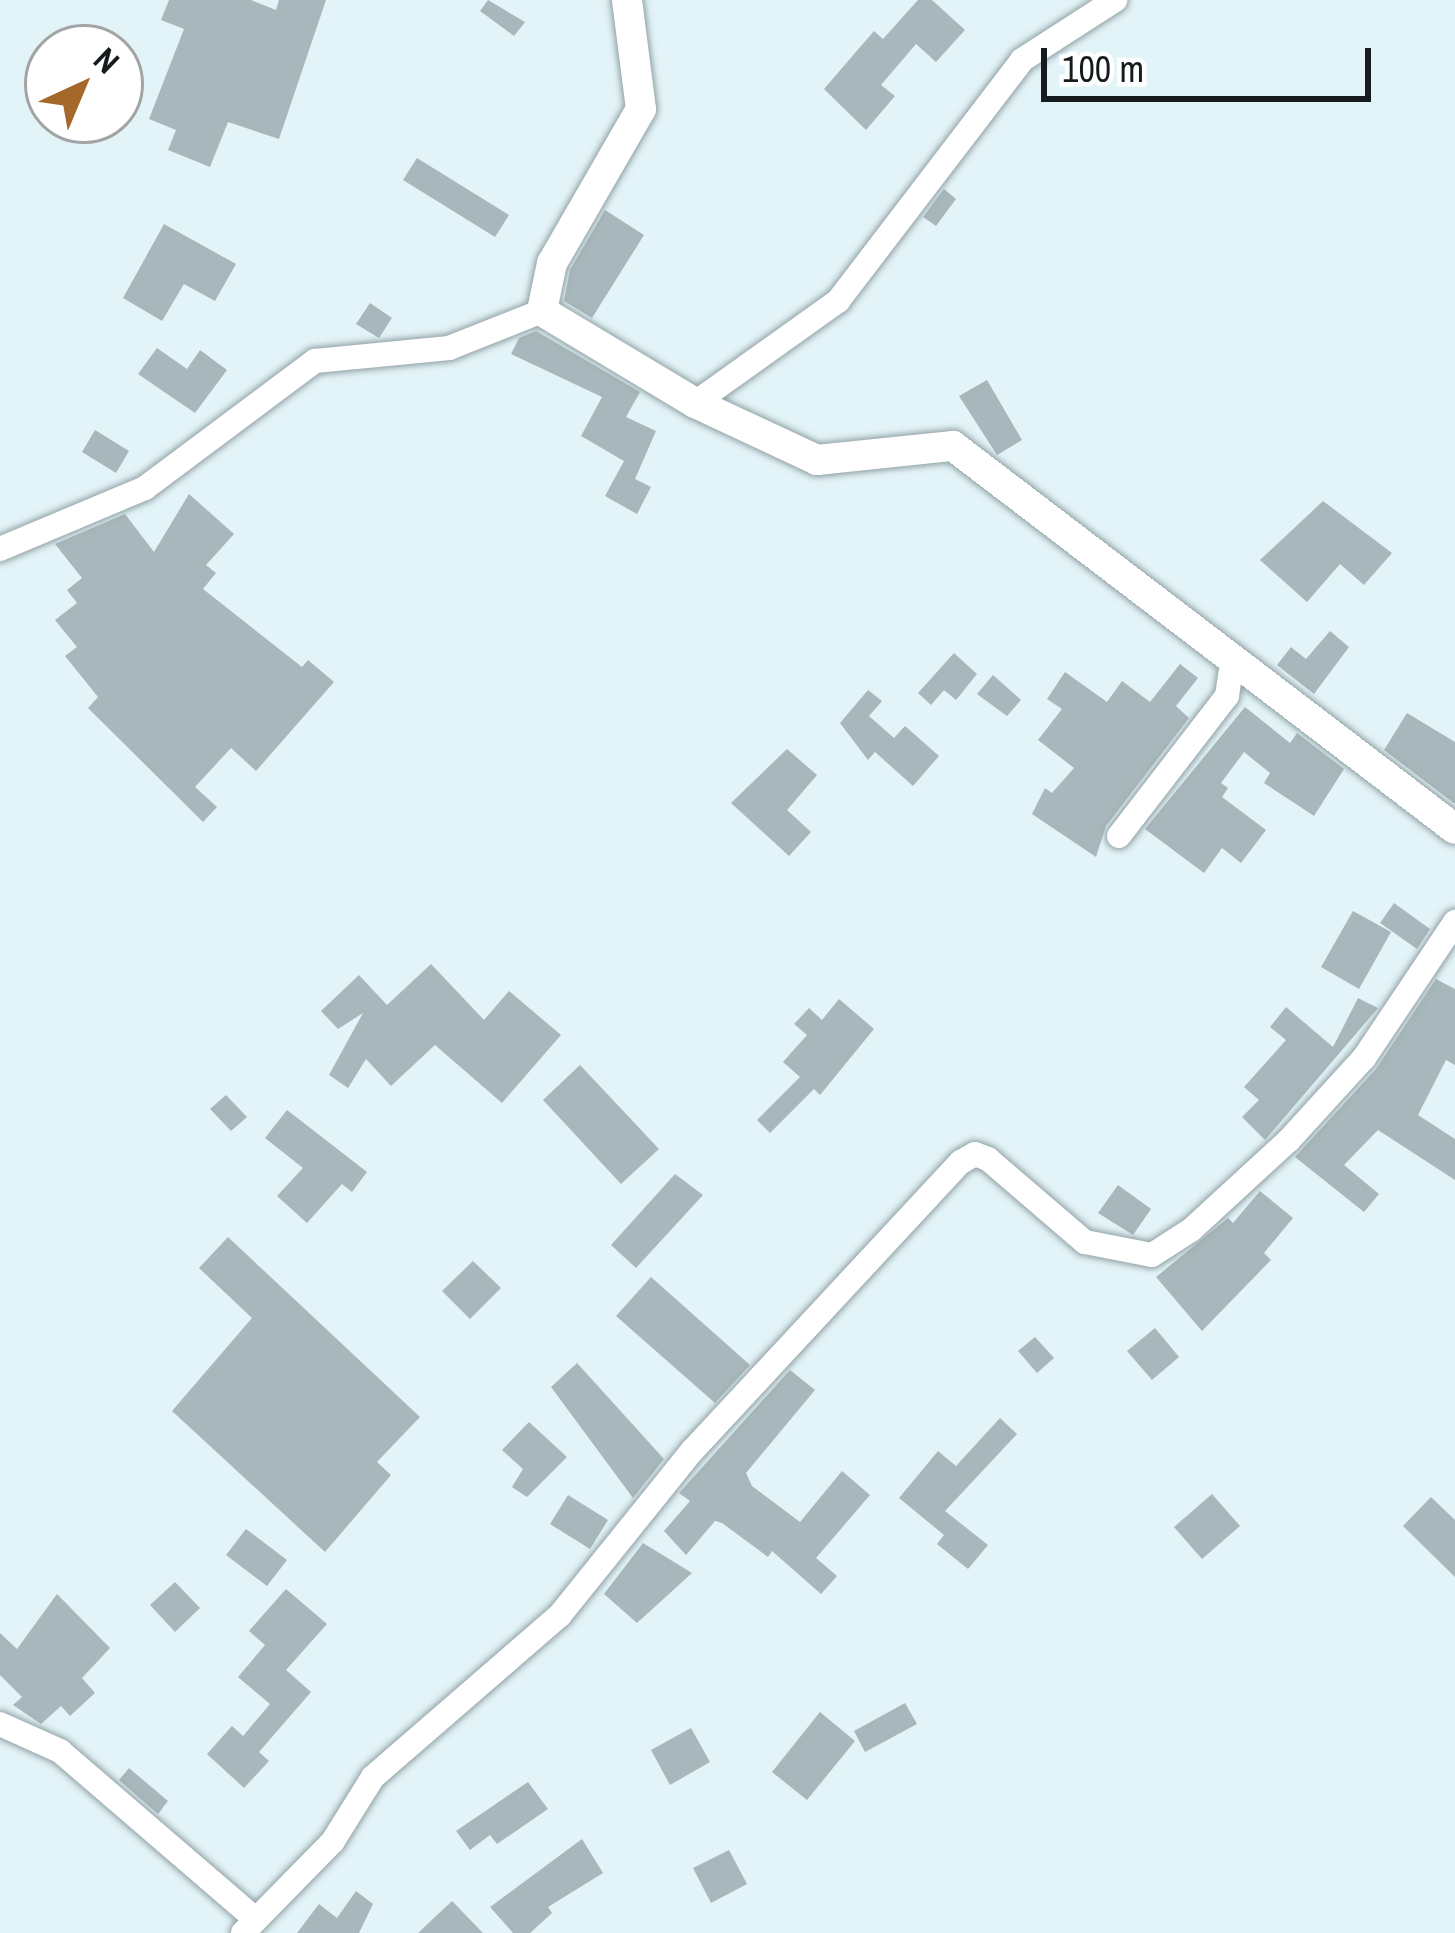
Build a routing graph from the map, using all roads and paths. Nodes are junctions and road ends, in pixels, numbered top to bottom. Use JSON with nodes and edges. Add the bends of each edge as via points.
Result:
{"nodes":[{"id":1,"x":627,"y":0,"type":"edge"},
{"id":2,"x":1114,"y":0,"type":"edge"},
{"id":3,"x":542,"y":311,"type":"junction"},
{"id":4,"x":695,"y":403,"type":"junction"},
{"id":5,"x":0,"y":549,"type":"edge"},
{"id":6,"x":1233,"y":656,"type":"junction"},
{"id":7,"x":1455,"y":829,"type":"edge"},
{"id":8,"x":1119,"y":836,"type":"dead end"},
{"id":9,"x":1455,"y":922,"type":"edge"},
{"id":10,"x":0,"y":1724,"type":"edge"},
{"id":11,"x":249,"y":1926,"type":"edge"}],
"edges":[{"from":1,"to":3,"type":"street","via":[[641,109],[553,263]]},
{"from":2,"to":4,"type":"street","via":[[1022,60],[838,301]]},
{"from":3,"to":4,"type":"street"},
{"from":3,"to":5,"type":"street","via":[[484,340],[423,354],[315,361],[145,488]]},
{"from":4,"to":6,"type":"street","via":[[817,460],[953,446]]},
{"from":6,"to":7,"type":"street"},
{"from":6,"to":8,"type":"street","via":[[1227,697]]},
{"from":9,"to":11,"type":"street","via":[[1364,1058],[1289,1140],[1152,1255],[1085,1242],[988,1159],[976,1154],[961,1162],[692,1451],[560,1615],[374,1777],[333,1841]]},
{"from":10,"to":11,"type":"street","via":[[60,1751]]}]}
